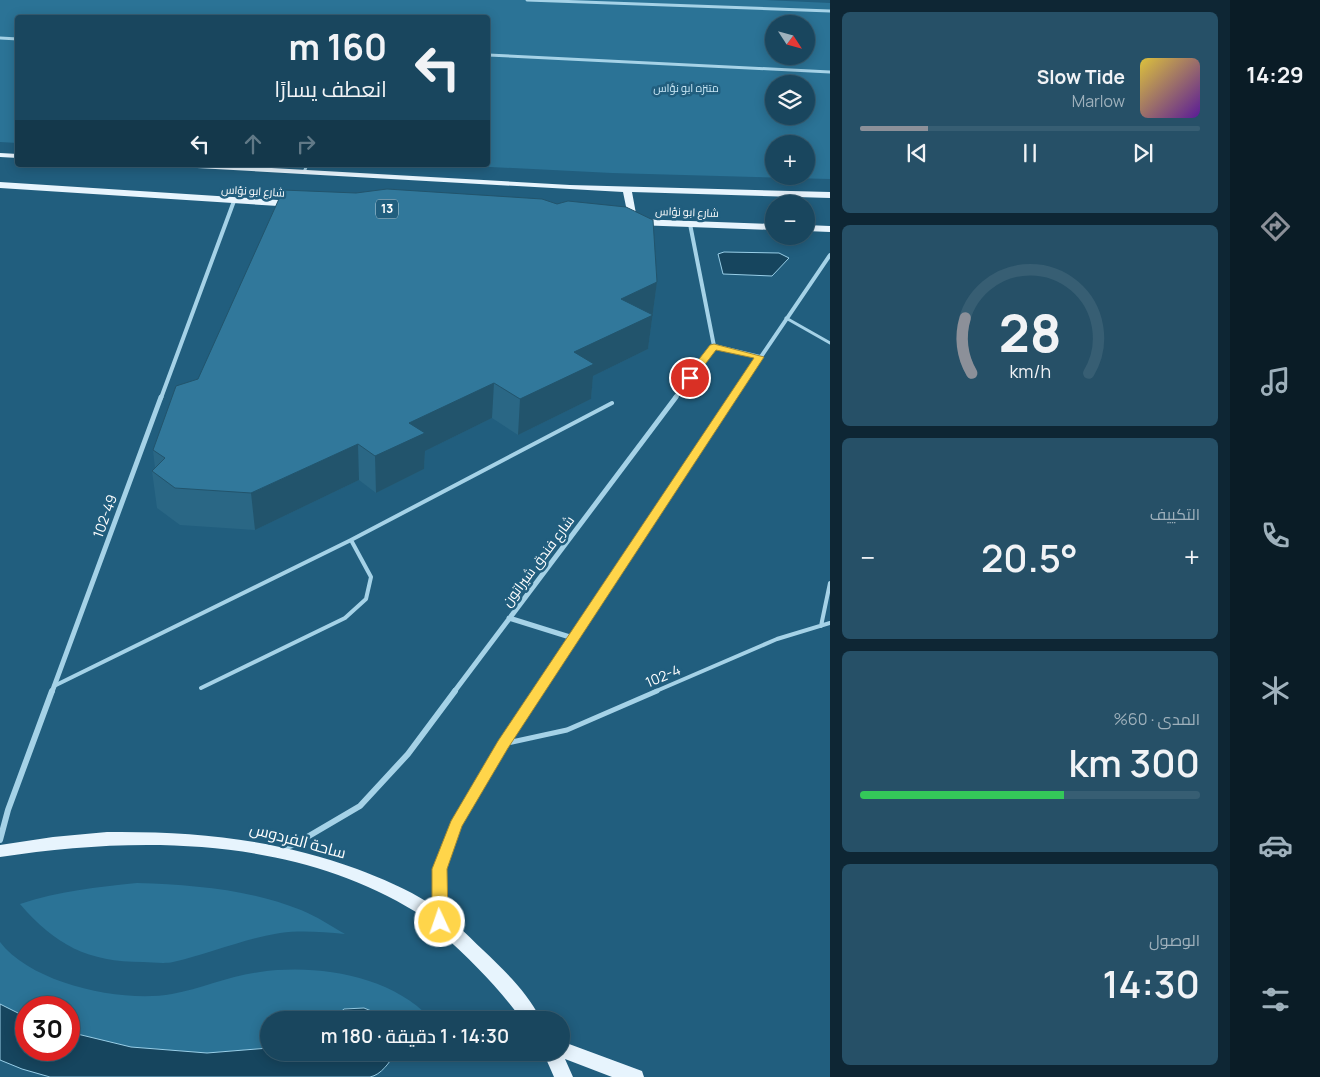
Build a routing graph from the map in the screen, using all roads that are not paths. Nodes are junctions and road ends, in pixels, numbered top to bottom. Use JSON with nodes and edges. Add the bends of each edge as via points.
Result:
{"nodes":[{"id":1,"x":527,"y":0,"type":"edge"},
{"id":2,"x":830,"y":11,"type":"edge"},
{"id":3,"x":0,"y":38,"type":"edge"},
{"id":4,"x":15,"y":39,"type":"edge"},
{"id":5,"x":490,"y":55,"type":"edge"},
{"id":6,"x":830,"y":72,"type":"edge"},
{"id":7,"x":0,"y":155,"type":"edge"},
{"id":8,"x":15,"y":156,"type":"edge"},
{"id":9,"x":264,"y":167,"type":"edge"},
{"id":10,"x":306,"y":168,"type":"edge"},
{"id":11,"x":0,"y":185,"type":"edge"},
{"id":12,"x":626,"y":190,"type":"junction"},
{"id":13,"x":830,"y":196,"type":"edge"},
{"id":14,"x":234,"y":201,"type":"junction"},
{"id":15,"x":304,"y":204,"type":"edge"},
{"id":16,"x":623,"y":221,"type":"edge"},
{"id":17,"x":633,"y":222,"type":"junction"},
{"id":18,"x":690,"y":224,"type":"junction"},
{"id":19,"x":765,"y":227,"type":"edge"},
{"id":20,"x":815,"y":228,"type":"edge"},
{"id":21,"x":830,"y":228,"type":"edge"},
{"id":22,"x":830,"y":255,"type":"edge"},
{"id":23,"x":786,"y":318,"type":"junction"},
{"id":24,"x":830,"y":343,"type":"edge"},
{"id":25,"x":714,"y":346,"type":"junction"},
{"id":26,"x":760,"y":357,"type":"junction"},
{"id":27,"x":612,"y":403,"type":"dead end"},
{"id":28,"x":351,"y":540,"type":"junction"},
{"id":29,"x":830,"y":583,"type":"edge"},
{"id":30,"x":510,"y":618,"type":"junction"},
{"id":31,"x":830,"y":623,"type":"edge"},
{"id":32,"x":821,"y":626,"type":"junction"},
{"id":33,"x":573,"y":638,"type":"junction"},
{"id":34,"x":54,"y":686,"type":"junction"},
{"id":35,"x":201,"y":688,"type":"dead end"},
{"id":36,"x":503,"y":744,"type":"junction"},
{"id":37,"x":0,"y":840,"type":"edge"},
{"id":38,"x":0,"y":851,"type":"edge"},
{"id":39,"x":274,"y":852,"type":"junction"},
{"id":40,"x":440,"y":922,"type":"junction"},
{"id":41,"x":525,"y":1011,"type":"edge"},
{"id":42,"x":570,"y":1052,"type":"edge"},
{"id":43,"x":556,"y":1061,"type":"edge"},
{"id":44,"x":564,"y":1077,"type":"edge"},
{"id":45,"x":635,"y":1077,"type":"edge"}],
"edges":[{"from":1,"to":2,"type":"street"},
{"from":3,"to":4,"type":"street"},
{"from":5,"to":6,"type":"street"},
{"from":7,"to":8,"type":"main road"},
{"from":9,"to":10,"type":"main road","name":"شارع ابو نؤاس"},
{"from":10,"to":12,"type":"main road","name":"شارع ابو نؤاس"},
{"from":11,"to":14,"type":"main road","name":"شارع ابو نؤاس"},
{"from":12,"to":13,"type":"main road","name":"شارع ابو نؤاس"},
{"from":12,"to":17,"type":"main road"},
{"from":14,"to":15,"type":"main road","name":"شارع ابو نؤاس"},
{"from":14,"to":34,"type":"street","name":"102-49"},
{"from":16,"to":17,"type":"main road","name":"شارع ابو نؤاس"},
{"from":17,"to":18,"type":"main road","name":"شارع ابو نؤاس"},
{"from":18,"to":19,"type":"main road","name":"شارع ابو نؤاس"},
{"from":18,"to":25,"type":"street"},
{"from":20,"to":21,"type":"main road"},
{"from":22,"to":23,"type":"street"},
{"from":23,"to":24,"type":"lane"},
{"from":23,"to":26,"type":"street"},
{"from":25,"to":26,"type":"street"},
{"from":25,"to":30,"type":"street","name":"شارع فندق شيراتون"},
{"from":26,"to":33,"type":"street"},
{"from":27,"to":28,"type":"lane"},
{"from":28,"to":34,"type":"lane"},
{"from":28,"to":35,"type":"lane","via":[[371,577],[366,599],[345,618]]},
{"from":29,"to":32,"type":"lane"},
{"from":30,"to":33,"type":"street"},
{"from":30,"to":39,"type":"street","name":"شارع فندق شيراتون","via":[[408,754],[360,806],[297,843]]},
{"from":31,"to":32,"type":"lane","name":"102-4"},
{"from":32,"to":36,"type":"lane","name":"102-4","via":[[777,639],[567,730]]},
{"from":33,"to":36,"type":"street"},
{"from":34,"to":37,"type":"street","name":"102-49"},
{"from":36,"to":40,"type":"street","via":[[456,825],[440,869]]},
{"from":38,"to":39,"type":"main road","name":"ساحة الفردوس","via":[[38,844],[140,837],[190,839]]},
{"from":39,"to":40,"type":"main road","name":"ساحة الفردوس","via":[[334,868],[380,886],[423,908]]},
{"from":40,"to":41,"type":"main road","name":"ساحة الفردوس","via":[[496,973]]},
{"from":42,"to":45,"type":"main road"},
{"from":43,"to":44,"type":"main road"}]}
